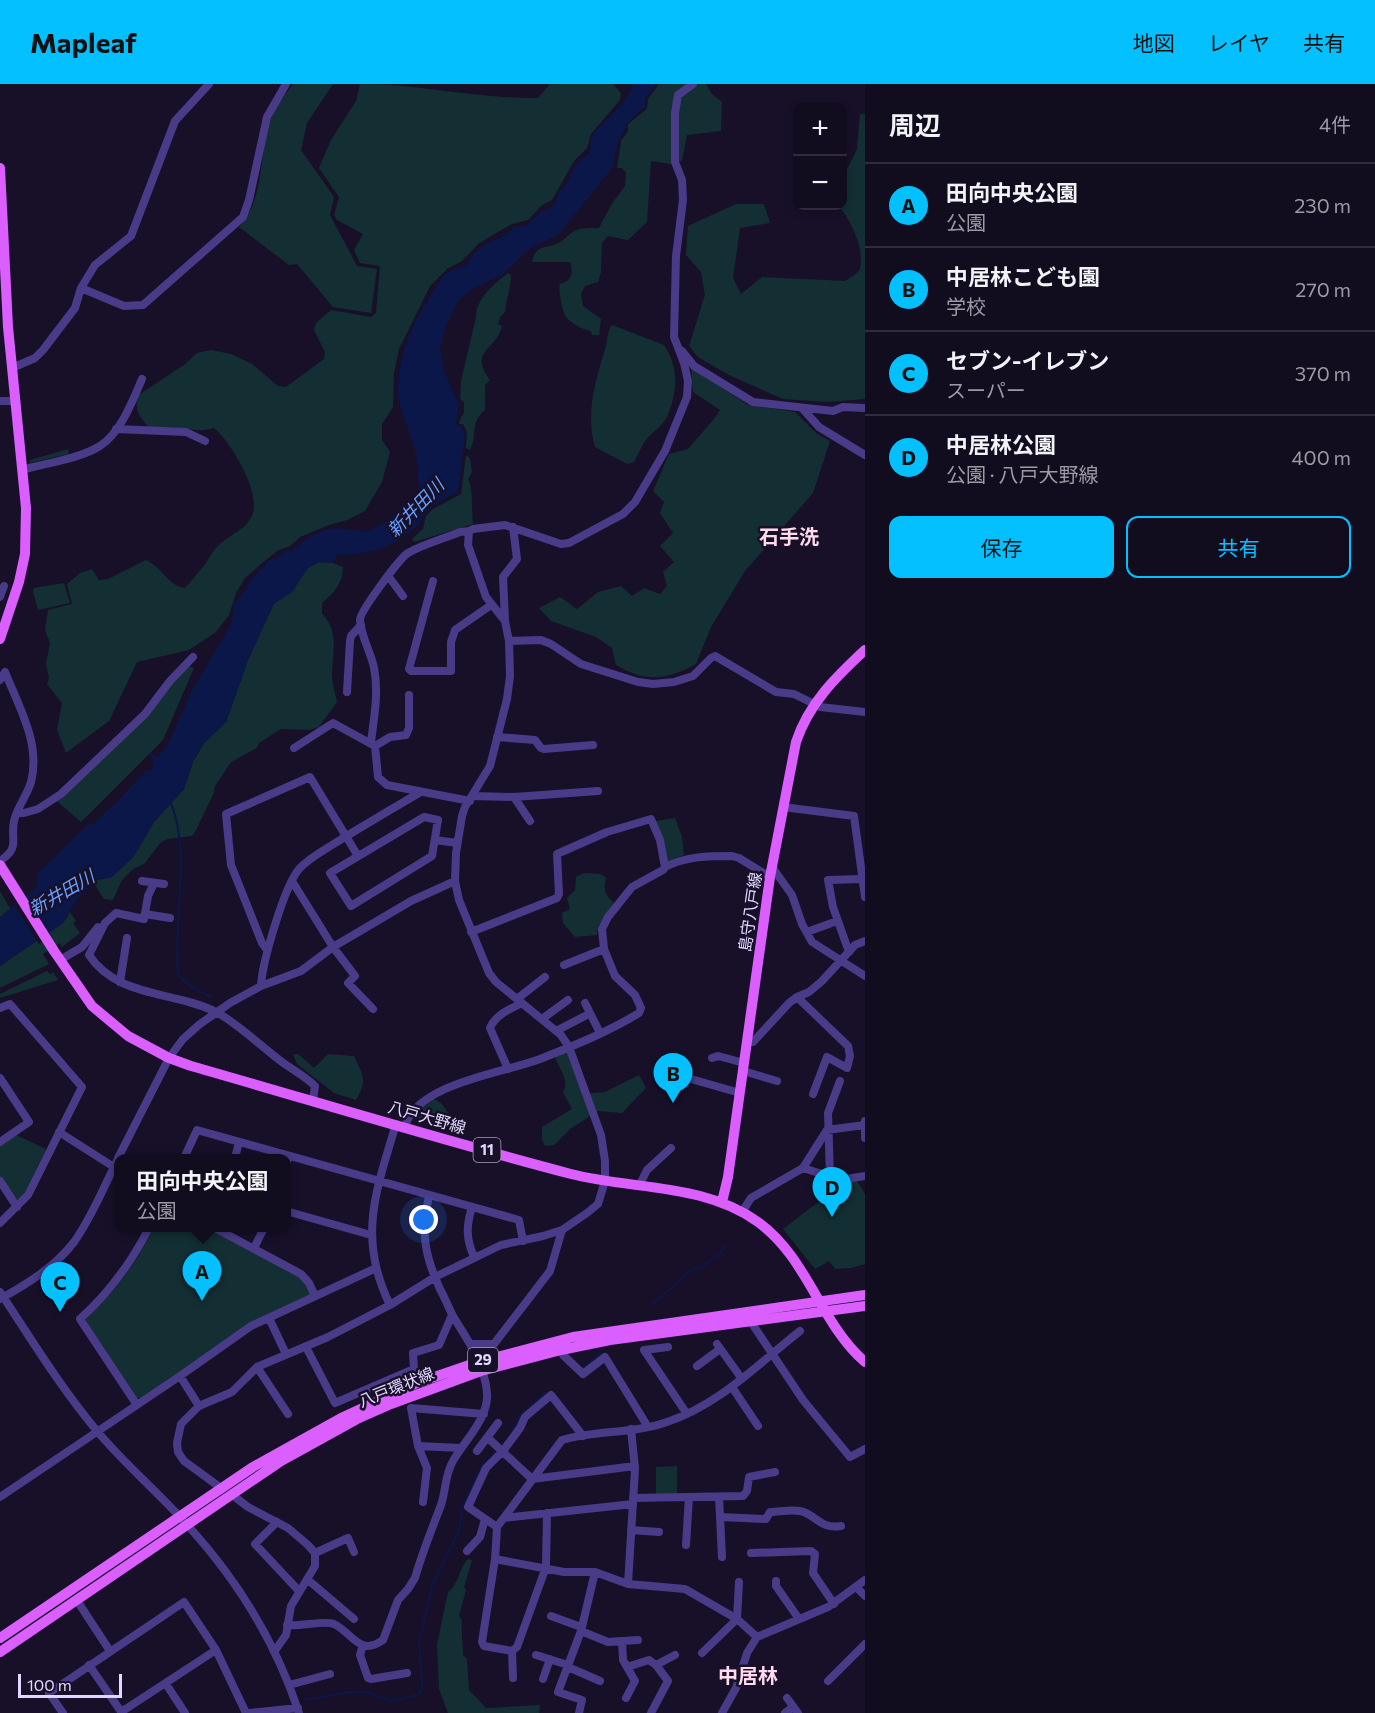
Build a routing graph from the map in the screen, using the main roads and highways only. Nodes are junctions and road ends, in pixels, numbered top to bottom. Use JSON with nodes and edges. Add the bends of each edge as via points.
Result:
{"nodes":[{"id":1,"x":0,"y":168,"type":"edge"},
{"id":2,"x":1,"y":207,"type":"edge"},
{"id":3,"x":0,"y":639,"type":"edge"},
{"id":4,"x":865,"y":650,"type":"edge"},
{"id":5,"x":0,"y":863,"type":"edge"},
{"id":6,"x":722,"y":1202,"type":"junction"},
{"id":7,"x":865,"y":1295,"type":"edge"},
{"id":8,"x":824,"y":1306,"type":"junction"},
{"id":9,"x":865,"y":1306,"type":"edge"},
{"id":10,"x":865,"y":1362,"type":"edge"},
{"id":11,"x":480,"y":1366,"type":"junction"},
{"id":12,"x":184,"y":1521,"type":"junction"},
{"id":13,"x":0,"y":1638,"type":"edge"},
{"id":14,"x":0,"y":1652,"type":"edge"}],
"edges":[{"from":1,"to":2,"type":"main road"},
{"from":2,"to":3,"type":"main road","via":[[27,508],[25,554]]},
{"from":4,"to":6,"type":"main road","name":"島守八戸線","via":[[813,704],[796,742],[771,872]]},
{"from":5,"to":6,"type":"main road","name":"八戸大野線","number":"11","via":[[93,1006],[128,1036],[169,1058],[573,1174],[691,1193]]},
{"from":6,"to":8,"type":"main road","name":"八戸大野線","number":"11","via":[[774,1234]]},
{"from":7,"to":8,"type":"main road","name":"八戸環状線","number":"29"},
{"from":8,"to":9,"type":"main road","name":"八戸環状線","number":"29"},
{"from":8,"to":10,"type":"main road","name":"八戸大野線","number":"11","via":[[842,1337]]},
{"from":8,"to":11,"type":"main road","name":"八戸環状線","number":"29","via":[[751,1322],[610,1340]]},
{"from":8,"to":11,"type":"main road","name":"八戸環状線","number":"29","via":[[583,1336]]},
{"from":11,"to":12,"type":"main road","name":"八戸環状線","number":"29","via":[[357,1419],[226,1491]]},
{"from":12,"to":13,"type":"main road","name":"八戸環状線","number":"29"},
{"from":12,"to":14,"type":"main road","name":"八戸環状線","number":"29"}]}
